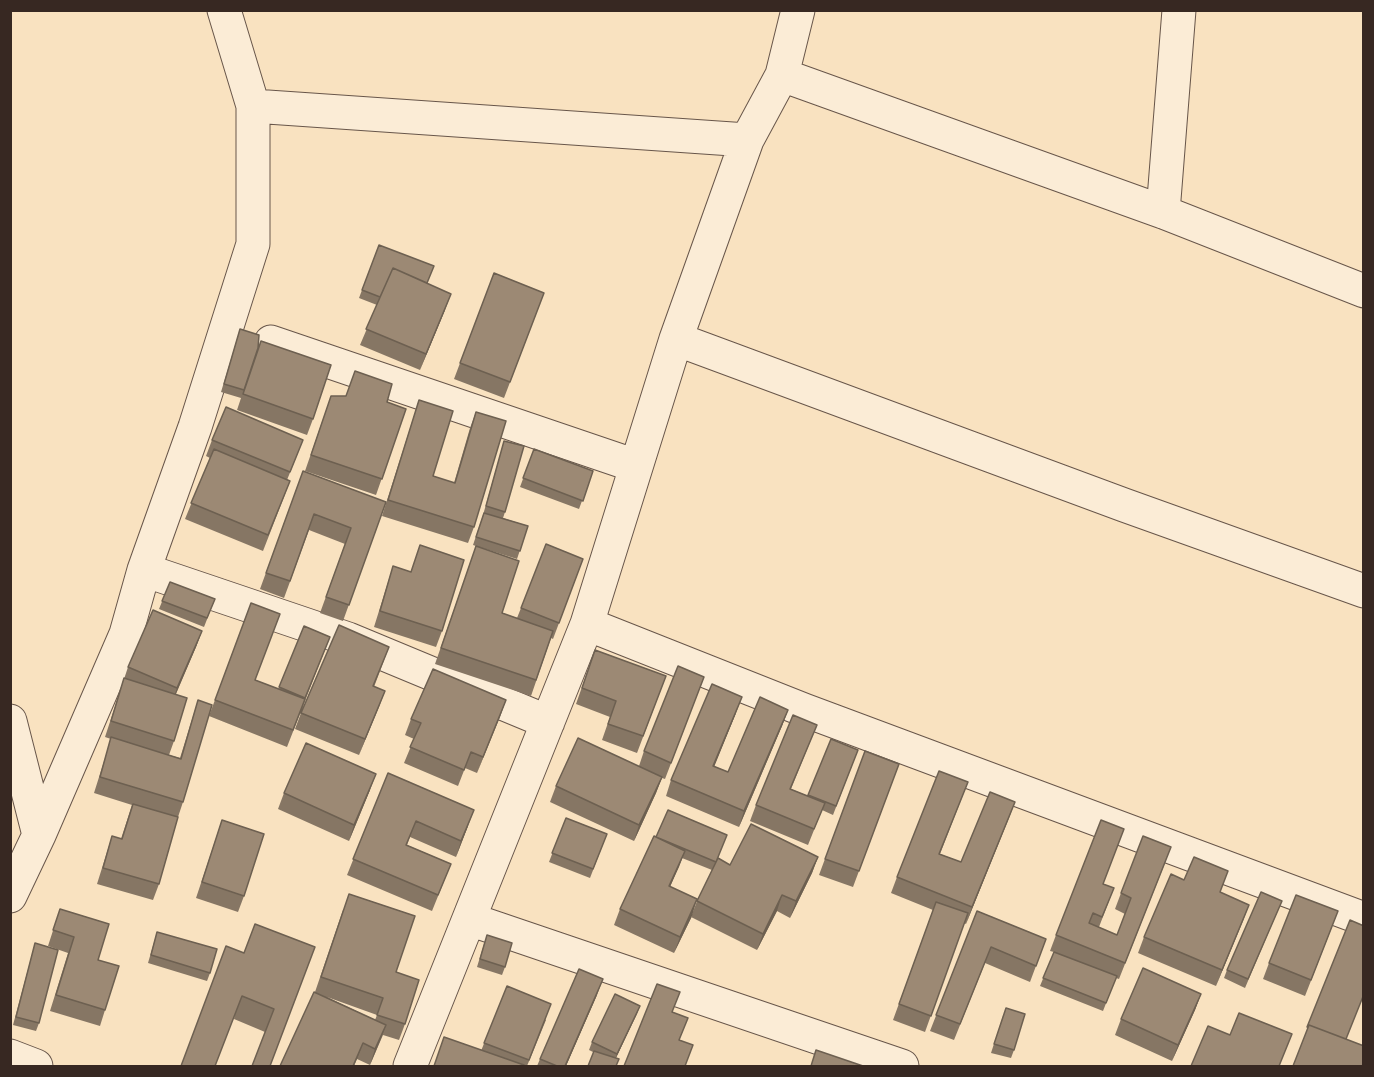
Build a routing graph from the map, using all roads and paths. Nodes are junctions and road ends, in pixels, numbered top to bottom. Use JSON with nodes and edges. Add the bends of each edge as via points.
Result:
{"nodes":[{"id":1,"x":224,"y":10,"type":"edge"},
{"id":2,"x":798,"y":10,"type":"edge"},
{"id":3,"x":1179,"y":10,"type":"edge"},
{"id":4,"x":782,"y":75,"type":"junction"},
{"id":5,"x":253,"y":106,"type":"junction"},
{"id":6,"x":747,"y":140,"type":"junction"},
{"id":7,"x":1163,"y":212,"type":"junction"},
{"id":8,"x":1364,"y":291,"type":"edge"},
{"id":9,"x":676,"y":339,"type":"junction"},
{"id":10,"x":271,"y":342,"type":"edge"},
{"id":11,"x":636,"y":466,"type":"junction"},
{"id":12,"x":144,"y":570,"type":"junction"},
{"id":13,"x":1364,"y":591,"type":"edge"},
{"id":14,"x":587,"y":624,"type":"junction"},
{"id":15,"x":10,"y":721,"type":"edge"},
{"id":16,"x":548,"y":722,"type":"junction"},
{"id":17,"x":39,"y":835,"type":"junction"},
{"id":18,"x":10,"y":896,"type":"edge"},
{"id":19,"x":469,"y":919,"type":"junction"},
{"id":20,"x":1364,"y":920,"type":"edge"},
{"id":21,"x":10,"y":1056,"type":"edge"},
{"id":22,"x":36,"y":1066,"type":"edge"},
{"id":23,"x":411,"y":1066,"type":"edge"},
{"id":24,"x":902,"y":1066,"type":"edge"}],
"edges":[{"from":1,"to":5,"type":"street"},
{"from":2,"to":4,"type":"street"},
{"from":3,"to":7,"type":"street"},
{"from":4,"to":6,"type":"street"},
{"from":4,"to":7,"type":"street"},
{"from":5,"to":6,"type":"street"},
{"from":5,"to":12,"type":"street","via":[[253,244],[195,427]]},
{"from":6,"to":9,"type":"street"},
{"from":7,"to":8,"type":"street"},
{"from":9,"to":11,"type":"street"},
{"from":9,"to":13,"type":"street"},
{"from":10,"to":11,"type":"street"},
{"from":11,"to":14,"type":"street"},
{"from":12,"to":16,"type":"street","via":[[348,639]]},
{"from":12,"to":17,"type":"street","via":[[126,634]]},
{"from":14,"to":16,"type":"street"},
{"from":14,"to":20,"type":"street","via":[[804,710]]},
{"from":15,"to":17,"type":"street"},
{"from":16,"to":19,"type":"street"},
{"from":17,"to":18,"type":"street"},
{"from":19,"to":23,"type":"street"},
{"from":19,"to":24,"type":"street"},
{"from":21,"to":22,"type":"street"}]}
